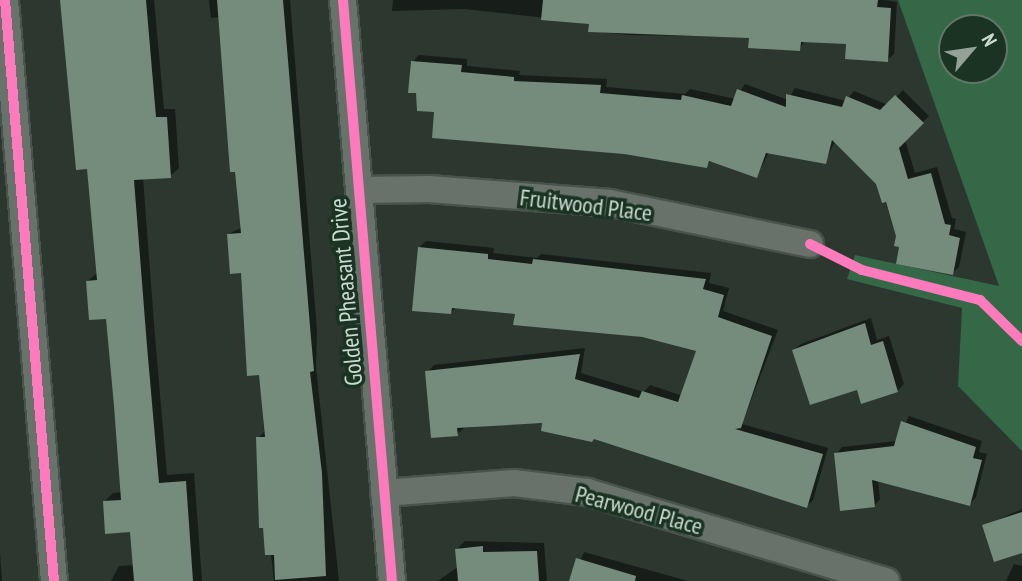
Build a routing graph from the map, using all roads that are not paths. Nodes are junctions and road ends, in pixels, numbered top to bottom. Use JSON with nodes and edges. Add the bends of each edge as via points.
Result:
{"nodes":[{"id":1,"x":5,"y":0,"type":"edge"},
{"id":2,"x":343,"y":0,"type":"edge"},
{"id":3,"x":359,"y":190,"type":"junction"},
{"id":4,"x":810,"y":244,"type":"dead end"},
{"id":5,"x":384,"y":493,"type":"junction"},
{"id":6,"x":54,"y":581,"type":"edge"},
{"id":7,"x":392,"y":581,"type":"edge"},
{"id":8,"x":886,"y":581,"type":"edge"}],
"edges":[{"from":1,"to":6,"type":"street"},
{"from":2,"to":3,"type":"street","name":"Golden Pheasant Drive"},
{"from":3,"to":4,"type":"street","name":"Fruitwood Place","via":[[429,189],[610,204]]},
{"from":3,"to":5,"type":"street","name":"Golden Pheasant Drive"},
{"from":5,"to":7,"type":"street","name":"Golden Pheasant Drive"},
{"from":5,"to":8,"type":"street","name":"Pearwood Place","via":[[514,483],[587,492]]}]}
